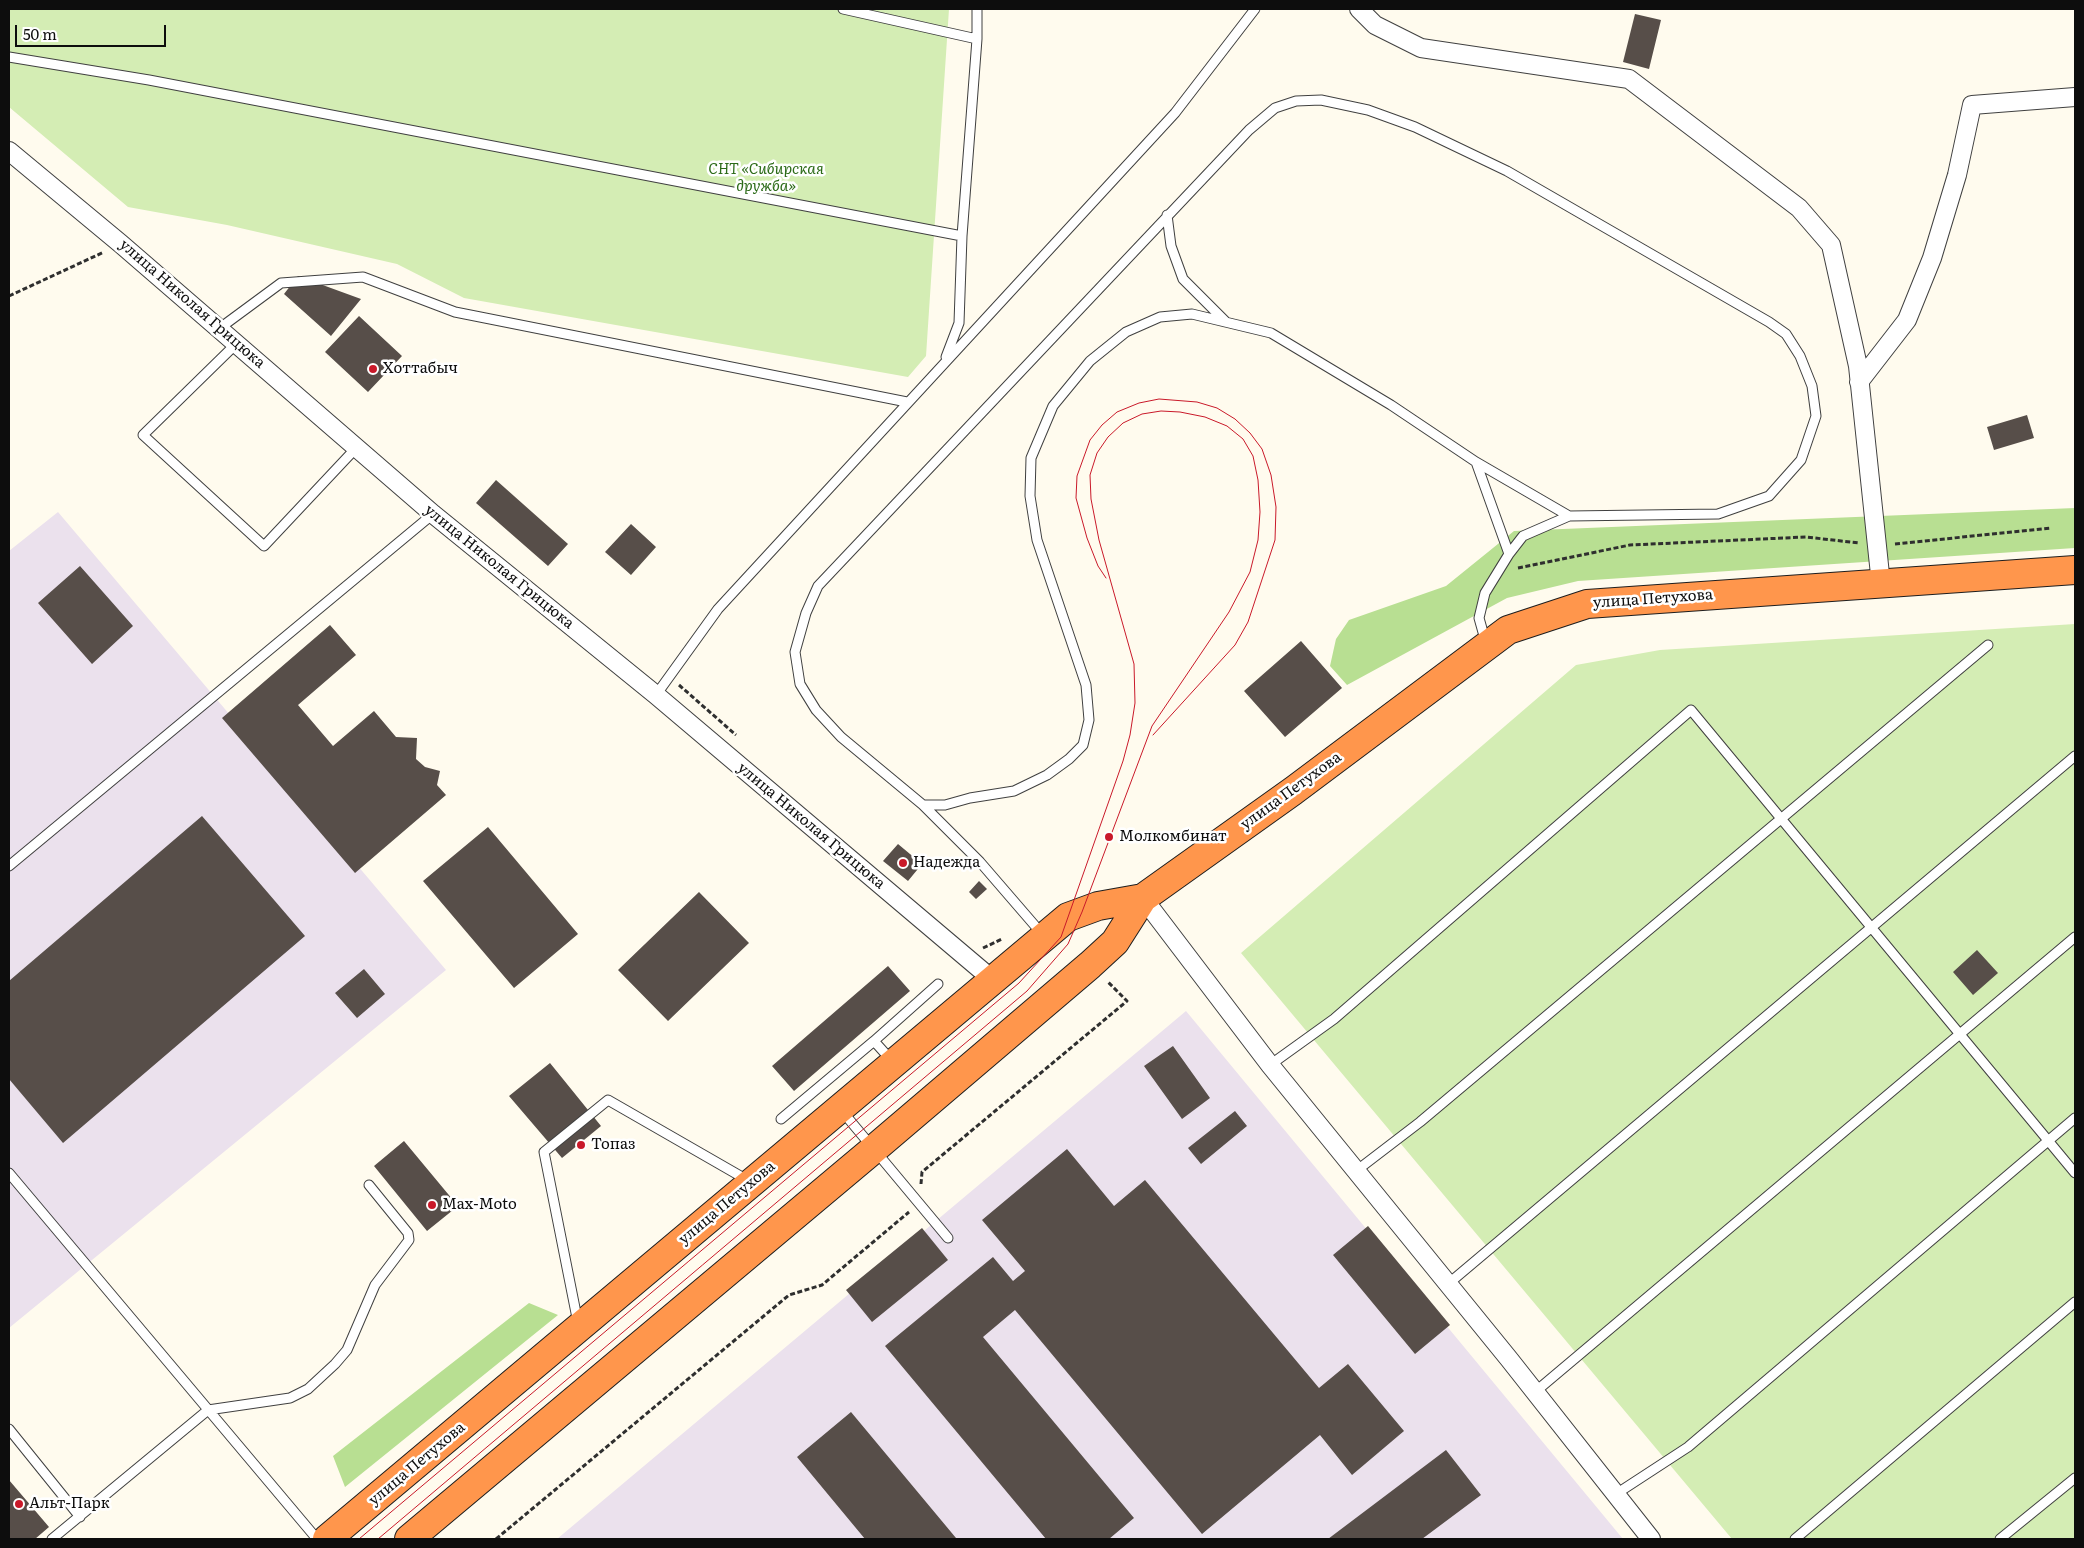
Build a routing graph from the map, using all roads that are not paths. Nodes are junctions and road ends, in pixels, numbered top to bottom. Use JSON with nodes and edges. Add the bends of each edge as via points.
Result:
{"nodes":[{"id":1,"x":843,"y":9,"type":"edge"},
{"id":2,"x":976,"y":9,"type":"edge"},
{"id":3,"x":1255,"y":9,"type":"edge"},
{"id":4,"x":1359,"y":9,"type":"edge"},
{"id":5,"x":977,"y":39,"type":"junction"},
{"id":6,"x":9,"y":57,"type":"edge"},
{"id":7,"x":2075,"y":97,"type":"edge"},
{"id":8,"x":9,"y":151,"type":"edge"},
{"id":9,"x":1167,"y":215,"type":"junction"},
{"id":10,"x":962,"y":236,"type":"junction"},
{"id":11,"x":1225,"y":321,"type":"junction"},
{"id":12,"x":220,"y":328,"type":"junction"},
{"id":13,"x":237,"y":343,"type":"junction"},
{"id":14,"x":944,"y":361,"type":"junction"},
{"id":15,"x":1860,"y":382,"type":"junction"},
{"id":16,"x":907,"y":402,"type":"junction"},
{"id":17,"x":358,"y":447,"type":"junction"},
{"id":18,"x":1476,"y":462,"type":"junction"},
{"id":19,"x":433,"y":514,"type":"junction"},
{"id":20,"x":1568,"y":516,"type":"junction"},
{"id":21,"x":1509,"y":554,"type":"junction"},
{"id":22,"x":2075,"y":570,"type":"edge"},
{"id":23,"x":1881,"y":584,"type":"junction"},
{"id":24,"x":1487,"y":645,"type":"junction"},
{"id":25,"x":1988,"y":645,"type":"dead end"},
{"id":26,"x":656,"y":695,"type":"junction"},
{"id":27,"x":2075,"y":756,"type":"edge"},
{"id":28,"x":922,"y":805,"type":"junction"},
{"id":29,"x":1781,"y":820,"type":"junction"},
{"id":30,"x":9,"y":866,"type":"edge"},
{"id":31,"x":1143,"y":898,"type":"junction"},
{"id":32,"x":1871,"y":928,"type":"junction"},
{"id":33,"x":1044,"y":936,"type":"junction"},
{"id":34,"x":2075,"y":937,"type":"edge"},
{"id":35,"x":993,"y":980,"type":"junction"},
{"id":36,"x":938,"y":984,"type":"dead end"},
{"id":37,"x":1960,"y":1034,"type":"junction"},
{"id":38,"x":874,"y":1041,"type":"junction"},
{"id":39,"x":894,"y":1063,"type":"junction"},
{"id":40,"x":1270,"y":1065,"type":"junction"},
{"id":41,"x":840,"y":1109,"type":"junction"},
{"id":42,"x":2075,"y":1118,"type":"edge"},
{"id":43,"x":781,"y":1119,"type":"dead end"},
{"id":44,"x":2048,"y":1141,"type":"junction"},
{"id":45,"x":874,"y":1149,"type":"junction"},
{"id":46,"x":1356,"y":1170,"type":"junction"},
{"id":47,"x":9,"y":1173,"type":"edge"},
{"id":48,"x":2075,"y":1173,"type":"edge"},
{"id":49,"x":752,"y":1182,"type":"junction"},
{"id":50,"x":369,"y":1185,"type":"dead end"},
{"id":51,"x":948,"y":1238,"type":"dead end"},
{"id":52,"x":1448,"y":1284,"type":"junction"},
{"id":53,"x":2075,"y":1302,"type":"edge"},
{"id":54,"x":578,"y":1328,"type":"junction"},
{"id":55,"x":1535,"y":1392,"type":"junction"},
{"id":56,"x":208,"y":1410,"type":"junction"},
{"id":57,"x":9,"y":1429,"type":"edge"},
{"id":58,"x":2075,"y":1478,"type":"edge"},
{"id":59,"x":1616,"y":1494,"type":"junction"},
{"id":60,"x":80,"y":1517,"type":"junction"},
{"id":61,"x":52,"y":1539,"type":"edge"},
{"id":62,"x":318,"y":1539,"type":"edge"},
{"id":63,"x":327,"y":1539,"type":"edge"},
{"id":64,"x":409,"y":1539,"type":"edge"},
{"id":65,"x":1651,"y":1539,"type":"edge"},
{"id":66,"x":1795,"y":1539,"type":"edge"},
{"id":67,"x":2000,"y":1539,"type":"edge"}],
"edges":[{"from":1,"to":5,"type":"lane"},
{"from":2,"to":5,"type":"lane"},
{"from":3,"to":14,"type":"lane","via":[[1175,113]]},
{"from":4,"to":15,"type":"street","via":[[1375,25],[1421,48],[1629,79],[1799,208],[1831,245]]},
{"from":5,"to":10,"type":"lane"},
{"from":6,"to":10,"type":"lane","via":[[149,80]]},
{"from":7,"to":15,"type":"street","via":[[1972,105],[1957,175],[1932,258],[1907,320]]},
{"from":8,"to":12,"type":"street","name":"улица Николая Грицюка"},
{"from":9,"to":11,"type":"lane","via":[[1171,246],[1183,279]]},
{"from":9,"to":20,"type":"lane","via":[[1248,130],[1275,108],[1296,101],[1320,100],[1368,110],[1416,127],[1507,171],[1786,334],[1800,356],[1812,386],[1816,416],[1801,460],[1769,496],[1718,514]]},
{"from":9,"to":28,"type":"lane","via":[[818,586],[806,614],[794,652],[800,684],[816,710],[841,738]]},
{"from":10,"to":14,"type":"lane","via":[[959,323]]},
{"from":11,"to":18,"type":"lane","via":[[1270,333],[1391,404]]},
{"from":11,"to":28,"type":"lane","via":[[1192,314],[1160,317],[1126,332],[1090,361],[1052,406],[1031,458],[1030,496],[1037,540],[1086,685],[1089,720],[1083,745],[1069,760],[1047,775],[1014,791],[945,805]]},
{"from":12,"to":13,"type":"street","name":"улица Николая Грицюка"},
{"from":12,"to":16,"type":"lane","via":[[281,283],[363,277],[455,312]]},
{"from":13,"to":17,"type":"street","name":"улица Николая Грицюка"},
{"from":13,"to":17,"type":"lane","via":[[143,435],[264,546]]},
{"from":14,"to":16,"type":"lane"},
{"from":15,"to":23,"type":"street"},
{"from":16,"to":26,"type":"lane","via":[[718,609]]},
{"from":17,"to":19,"type":"street","name":"улица Николая Грицюка"},
{"from":18,"to":20,"type":"lane"},
{"from":18,"to":21,"type":"lane"},
{"from":19,"to":26,"type":"street","name":"улица Николая Грицюка"},
{"from":19,"to":30,"type":"lane"},
{"from":20,"to":21,"type":"lane","via":[[1523,536]]},
{"from":21,"to":24,"type":"lane","via":[[1485,593],[1479,618]]},
{"from":22,"to":23,"type":"highway","name":"улица Петухова"},
{"from":23,"to":24,"type":"highway","name":"улица Петухова","via":[[1587,604],[1508,630]]},
{"from":24,"to":31,"type":"highway","name":"улица Петухова"},
{"from":25,"to":29,"type":"lane"},
{"from":26,"to":35,"type":"street","name":"улица Николая Грицюка"},
{"from":27,"to":32,"type":"lane"},
{"from":28,"to":33,"type":"lane","via":[[980,862]]},
{"from":29,"to":32,"type":"lane"},
{"from":29,"to":40,"type":"lane","via":[[1690,710],[1334,1019]]},
{"from":29,"to":46,"type":"lane","via":[[1427,1116]]},
{"from":31,"to":33,"type":"highway","name":"улица Петухова","via":[[1098,906],[1068,917]]},
{"from":31,"to":40,"type":"street"},
{"from":31,"to":45,"type":"highway","name":"улица Петухова","via":[[1115,942]]},
{"from":32,"to":37,"type":"lane"},
{"from":32,"to":52,"type":"lane"},
{"from":33,"to":35,"type":"highway","name":"улица Петухова"},
{"from":34,"to":37,"type":"lane"},
{"from":35,"to":39,"type":"highway","name":"улица Петухова"},
{"from":36,"to":38,"type":"lane"},
{"from":37,"to":44,"type":"lane"},
{"from":37,"to":55,"type":"lane"},
{"from":38,"to":39,"type":"lane"},
{"from":38,"to":43,"type":"lane"},
{"from":39,"to":41,"type":"highway","name":"улица Петухова"},
{"from":40,"to":46,"type":"street"},
{"from":41,"to":45,"type":"lane"},
{"from":41,"to":49,"type":"highway","name":"улица Петухова"},
{"from":42,"to":44,"type":"lane"},
{"from":44,"to":48,"type":"lane"},
{"from":44,"to":59,"type":"lane","via":[[1688,1447]]},
{"from":45,"to":51,"type":"lane"},
{"from":45,"to":64,"type":"highway","name":"улица Петухова"},
{"from":46,"to":52,"type":"street"},
{"from":47,"to":56,"type":"lane"},
{"from":49,"to":54,"type":"highway","name":"улица Петухова"},
{"from":49,"to":54,"type":"lane","via":[[608,1100],[544,1152]]},
{"from":50,"to":56,"type":"lane","via":[[408,1233],[409,1240],[376,1285],[347,1350],[308,1389],[290,1398]]},
{"from":52,"to":55,"type":"street"},
{"from":53,"to":66,"type":"lane"},
{"from":54,"to":63,"type":"highway","name":"улица Петухова"},
{"from":55,"to":59,"type":"street"},
{"from":56,"to":60,"type":"lane"},
{"from":56,"to":62,"type":"lane"},
{"from":57,"to":60,"type":"lane"},
{"from":58,"to":67,"type":"lane"},
{"from":59,"to":65,"type":"street"},
{"from":60,"to":61,"type":"lane"}]}
